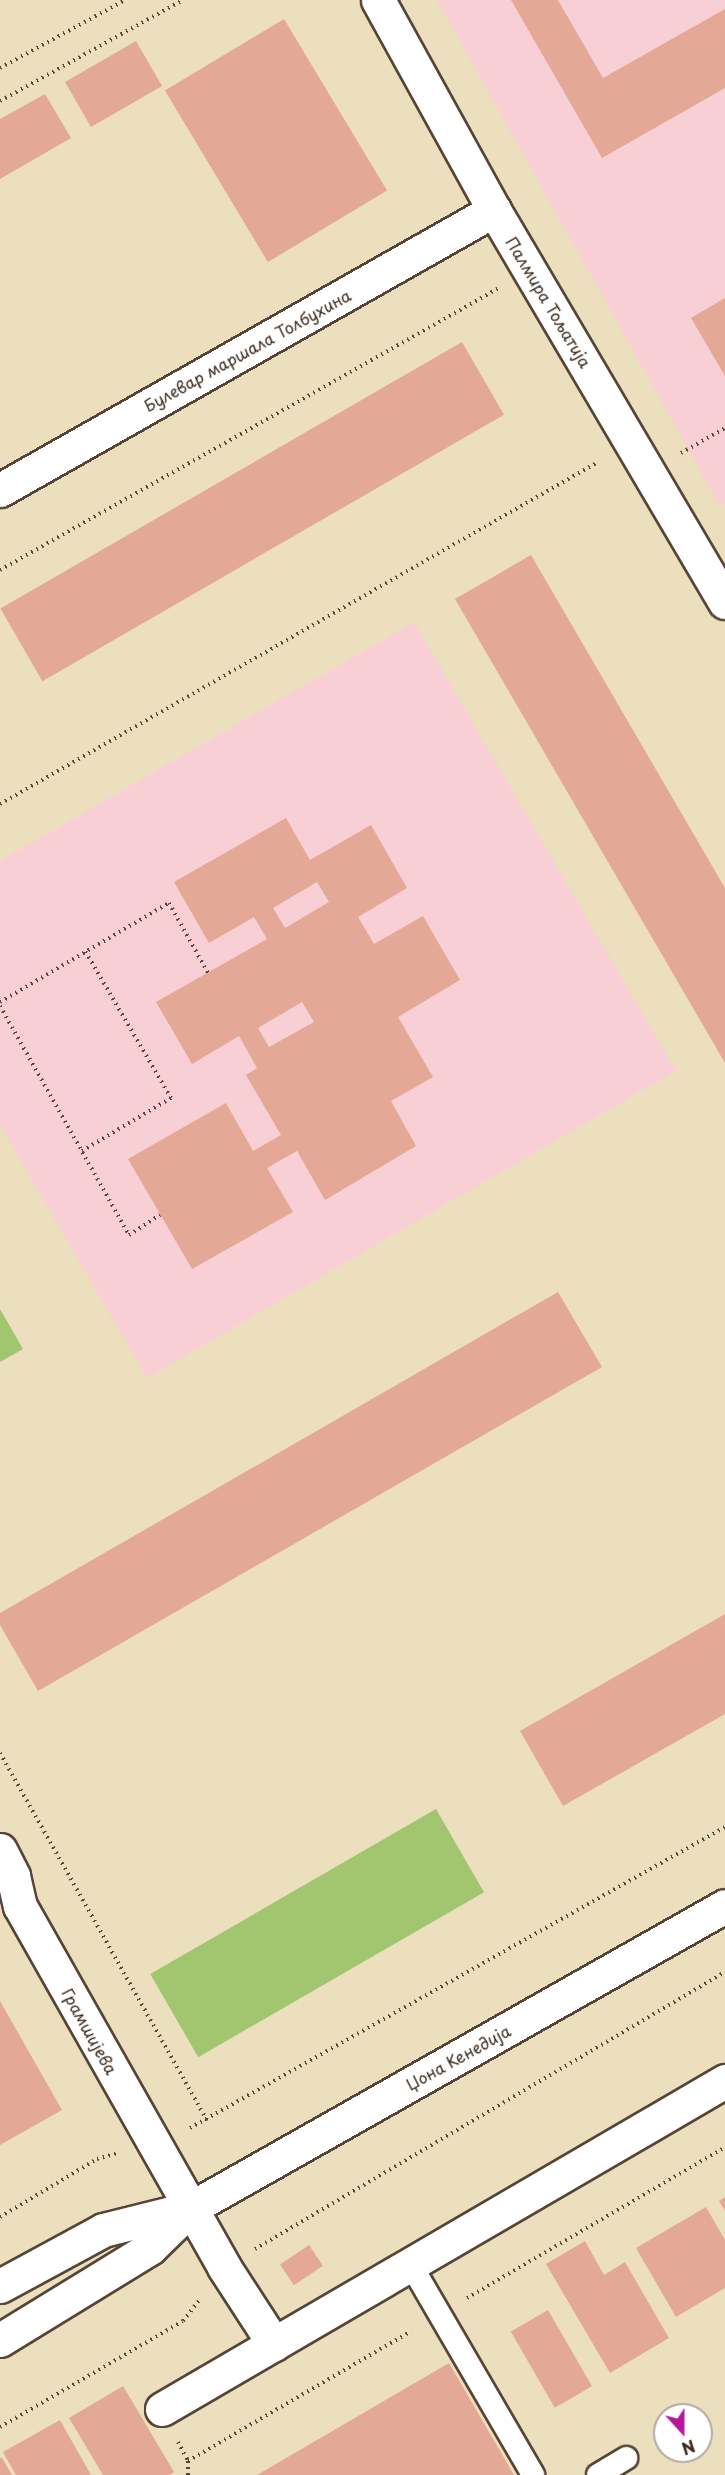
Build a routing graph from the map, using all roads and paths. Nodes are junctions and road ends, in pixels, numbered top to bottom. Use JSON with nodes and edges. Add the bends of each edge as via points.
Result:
{"nodes":[{"id":1,"x":125,"y":0,"type":"edge"},
{"id":2,"x":183,"y":0,"type":"edge"},
{"id":3,"x":378,"y":0,"type":"edge"},
{"id":4,"x":0,"y":68,"type":"edge"},
{"id":5,"x":0,"y":101,"type":"edge"},
{"id":6,"x":494,"y":210,"type":"junction"},
{"id":7,"x":508,"y":297,"type":"dead end"},
{"id":8,"x":725,"y":428,"type":"edge"},
{"id":9,"x":602,"y":459,"type":"dead end"},
{"id":10,"x":648,"y":472,"type":"junction"},
{"id":11,"x":0,"y":490,"type":"edge"},
{"id":12,"x":0,"y":570,"type":"edge"},
{"id":13,"x":725,"y":602,"type":"edge"},
{"id":14,"x":0,"y":804,"type":"edge"},
{"id":15,"x":86,"y":951,"type":"junction"},
{"id":16,"x":208,"y":973,"type":"dead end"},
{"id":17,"x":0,"y":1004,"type":"edge"},
{"id":18,"x":82,"y":1151,"type":"junction"},
{"id":19,"x":160,"y":1215,"type":"dead end"},
{"id":20,"x":0,"y":1753,"type":"edge"},
{"id":21,"x":725,"y":1827,"type":"edge"},
{"id":22,"x":0,"y":1850,"type":"edge"},
{"id":23,"x":725,"y":1906,"type":"edge"},
{"id":24,"x":725,"y":1972,"type":"edge"},
{"id":25,"x":725,"y":2081,"type":"edge"},
{"id":26,"x":207,"y":2121,"type":"junction"},
{"id":27,"x":153,"y":2144,"type":"junction"},
{"id":28,"x":191,"y":2208,"type":"junction"},
{"id":29,"x":0,"y":2217,"type":"edge"},
{"id":30,"x":411,"y":2265,"type":"junction"},
{"id":31,"x":224,"y":2267,"type":"junction"},
{"id":32,"x":0,"y":2286,"type":"edge"},
{"id":33,"x":0,"y":2340,"type":"edge"},
{"id":34,"x":274,"y":2344,"type":"junction"},
{"id":35,"x":162,"y":2409,"type":"dead end"},
{"id":36,"x":0,"y":2427,"type":"edge"},
{"id":37,"x":626,"y":2458,"type":"dead end"},
{"id":38,"x":533,"y":2475,"type":"edge"},
{"id":39,"x":598,"y":2475,"type":"edge"}],
"edges":[{"from":1,"to":4,"type":"path"},
{"from":2,"to":5,"type":"path"},
{"from":3,"to":6,"type":"street","name":"Палмира Тољатија"},
{"from":6,"to":10,"type":"street","name":"Палмира Тољатија"},
{"from":6,"to":11,"type":"street","name":"Булевар маршала Толбухина"},
{"from":7,"to":12,"type":"path","via":[[502,287]]},
{"from":8,"to":10,"type":"path"},
{"from":9,"to":14,"type":"path"},
{"from":10,"to":13,"type":"street","name":"Палмира Тољатија"},
{"from":15,"to":16,"type":"path","via":[[169,903]]},
{"from":15,"to":17,"type":"path"},
{"from":15,"to":18,"type":"path","via":[[171,1098]]},
{"from":17,"to":18,"type":"path"},
{"from":18,"to":19,"type":"path","via":[[129,1235]]},
{"from":20,"to":26,"type":"path"},
{"from":21,"to":26,"type":"path"},
{"from":22,"to":27,"type":"street","name":"Грамшијева","via":[[13,1876],[20,1906]]},
{"from":23,"to":28,"type":"street","name":"Џона Кенедија"},
{"from":24,"to":31,"type":"path"},
{"from":25,"to":30,"type":"street"},
{"from":26,"to":27,"type":"path"},
{"from":27,"to":28,"type":"street","name":"Грамшијева"},
{"from":27,"to":29,"type":"path","via":[[97,2159]]},
{"from":28,"to":31,"type":"street"},
{"from":28,"to":32,"type":"street","name":"Џона Кенедија","via":[[103,2230]]},
{"from":28,"to":33,"type":"street","name":"Џона Кенедија","via":[[150,2248]]},
{"from":30,"to":34,"type":"street"},
{"from":30,"to":38,"type":"lane"},
{"from":31,"to":34,"type":"street"},
{"from":31,"to":36,"type":"path","via":[[183,2321]]},
{"from":34,"to":35,"type":"street"},
{"from":37,"to":39,"type":"lane"}]}
